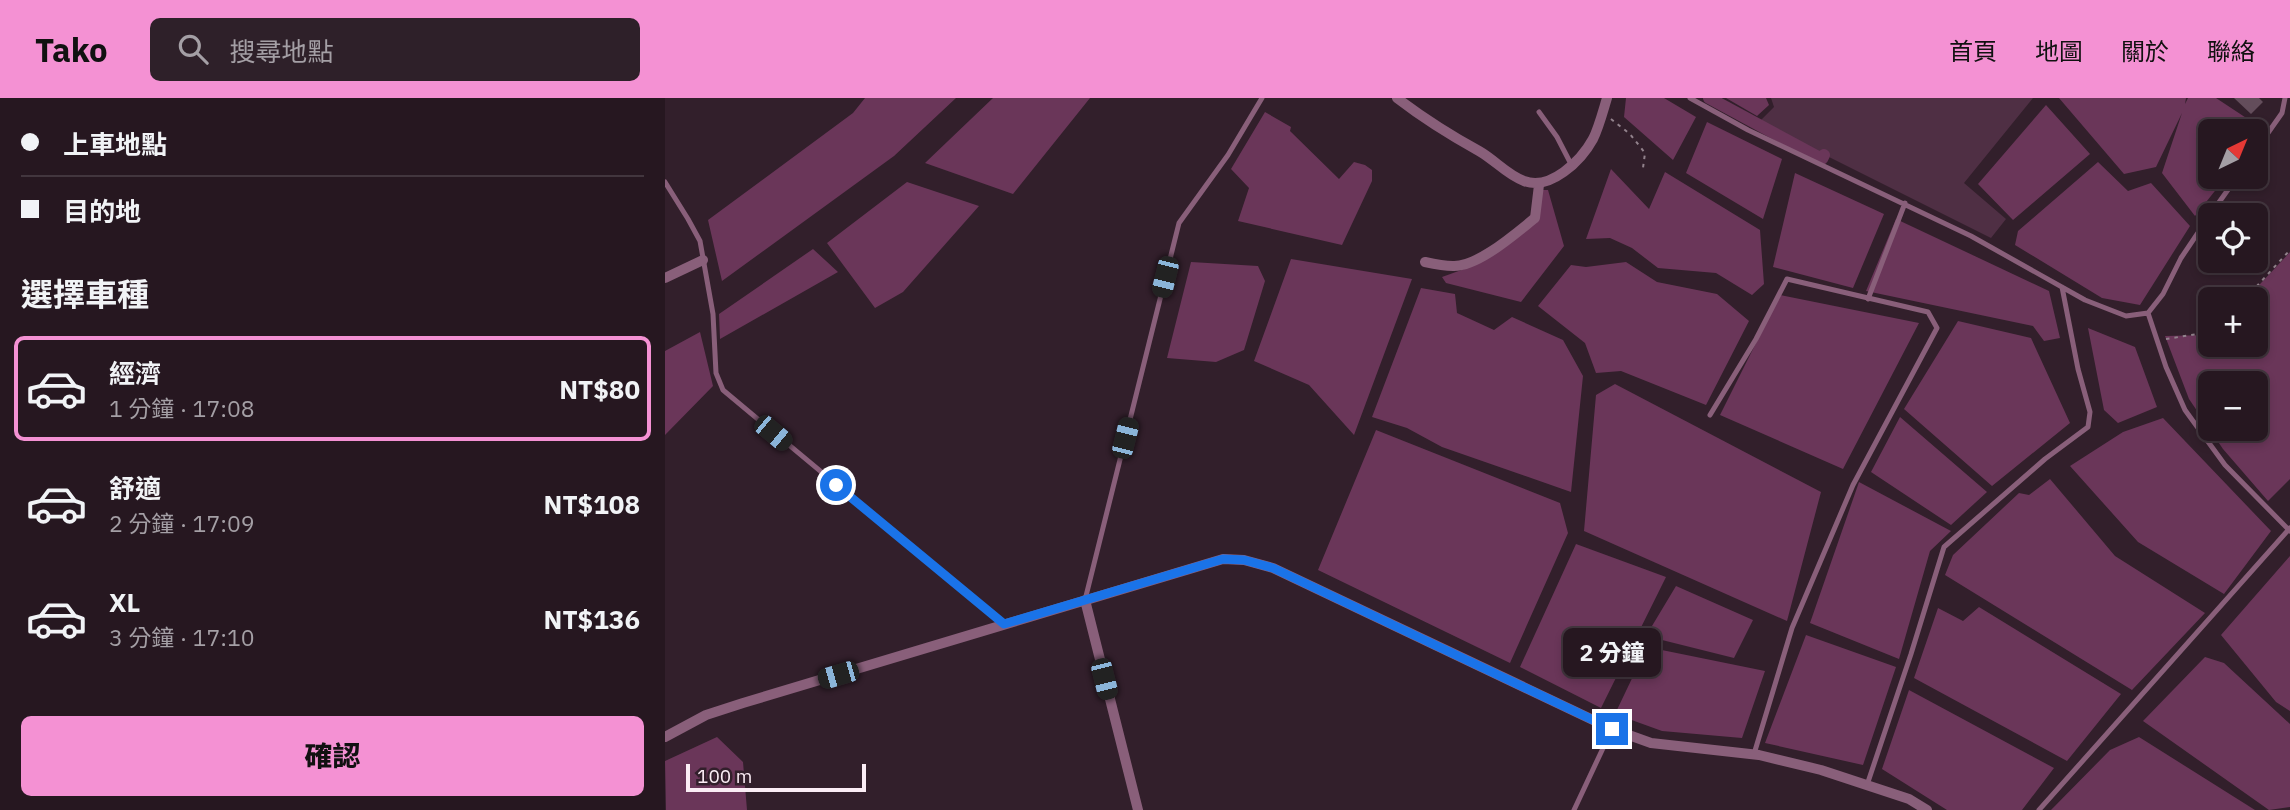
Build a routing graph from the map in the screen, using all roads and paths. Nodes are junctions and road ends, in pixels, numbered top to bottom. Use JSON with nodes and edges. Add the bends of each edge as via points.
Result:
{"nodes":[{"id":1,"x":1262,"y":98,"type":"edge"},
{"id":2,"x":1397,"y":98,"type":"edge"},
{"id":3,"x":1607,"y":98,"type":"edge"},
{"id":4,"x":1690,"y":98,"type":"edge"},
{"id":5,"x":2285,"y":98,"type":"edge"},
{"id":6,"x":1539,"y":112,"type":"dead end"},
{"id":7,"x":1602,"y":112,"type":"junction"},
{"id":8,"x":2268,"y":132,"type":"edge"},
{"id":9,"x":1572,"y":166,"type":"junction"},
{"id":10,"x":1643,"y":168,"type":"dead end"},
{"id":11,"x":665,"y":182,"type":"edge"},
{"id":12,"x":1539,"y":184,"type":"junction"},
{"id":13,"x":1905,"y":203,"type":"junction"},
{"id":14,"x":2198,"y":233,"type":"edge"},
{"id":15,"x":2290,"y":250,"type":"edge"},
{"id":16,"x":703,"y":260,"type":"junction"},
{"id":17,"x":1425,"y":262,"type":"dead end"},
{"id":18,"x":665,"y":278,"type":"edge"},
{"id":19,"x":2062,"y":287,"type":"junction"},
{"id":20,"x":2256,"y":287,"type":"edge"},
{"id":21,"x":1868,"y":299,"type":"junction"},
{"id":22,"x":2148,"y":313,"type":"junction"},
{"id":23,"x":2198,"y":334,"type":"edge"},
{"id":24,"x":2158,"y":340,"type":"junction"},
{"id":25,"x":1710,"y":415,"type":"dead end"},
{"id":26,"x":2290,"y":530,"type":"edge"},
{"id":27,"x":1085,"y":600,"type":"junction"},
{"id":28,"x":1004,"y":624,"type":"junction"},
{"id":29,"x":1612,"y":729,"type":"junction"},
{"id":30,"x":665,"y":737,"type":"edge"},
{"id":31,"x":1754,"y":754,"type":"junction"},
{"id":32,"x":1867,"y":785,"type":"junction"},
{"id":33,"x":1137,"y":810,"type":"edge"},
{"id":34,"x":1574,"y":810,"type":"edge"},
{"id":35,"x":1927,"y":810,"type":"edge"},
{"id":36,"x":2039,"y":810,"type":"edge"}],
"edges":[{"from":1,"to":27,"type":"lane","via":[[1179,223]]},
{"from":2,"to":12,"type":"street","via":[[1515,177]]},
{"from":3,"to":7,"type":"street"},
{"from":4,"to":13,"type":"lane"},
{"from":5,"to":8,"type":"lane"},
{"from":6,"to":9,"type":"lane"},
{"from":7,"to":9,"type":"street","via":[[1593,140]]},
{"from":7,"to":10,"type":"path","via":[[1645,153]]},
{"from":9,"to":12,"type":"street"},
{"from":11,"to":16,"type":"lane","via":[[700,241]]},
{"from":12,"to":17,"type":"street","via":[[1535,218],[1504,243],[1455,267]]},
{"from":13,"to":19,"type":"lane"},
{"from":13,"to":21,"type":"lane"},
{"from":14,"to":22,"type":"lane","via":[[2164,294]]},
{"from":15,"to":20,"type":"path"},
{"from":16,"to":18,"type":"street"},
{"from":16,"to":28,"type":"lane","via":[[713,314],[716,373],[723,390]]},
{"from":19,"to":22,"type":"lane","via":[[2126,316]]},
{"from":19,"to":32,"type":"lane","via":[[2090,412],[2088,427],[1944,547]]},
{"from":21,"to":25,"type":"lane","via":[[1787,278]]},
{"from":21,"to":31,"type":"lane","via":[[1928,312],[1937,328],[1853,485],[1792,628]]},
{"from":22,"to":24,"type":"lane"},
{"from":23,"to":24,"type":"path"},
{"from":24,"to":26,"type":"lane","via":[[2185,410],[2225,466]]},
{"from":26,"to":36,"type":"lane"},
{"from":27,"to":28,"type":"street"},
{"from":27,"to":29,"type":"street","via":[[1223,559],[1244,560],[1273,568]]},
{"from":27,"to":33,"type":"street"},
{"from":28,"to":30,"type":"street","via":[[706,715]]},
{"from":29,"to":31,"type":"street","via":[[1651,743]]},
{"from":29,"to":34,"type":"lane"},
{"from":31,"to":32,"type":"street"},
{"from":32,"to":35,"type":"street"}]}
